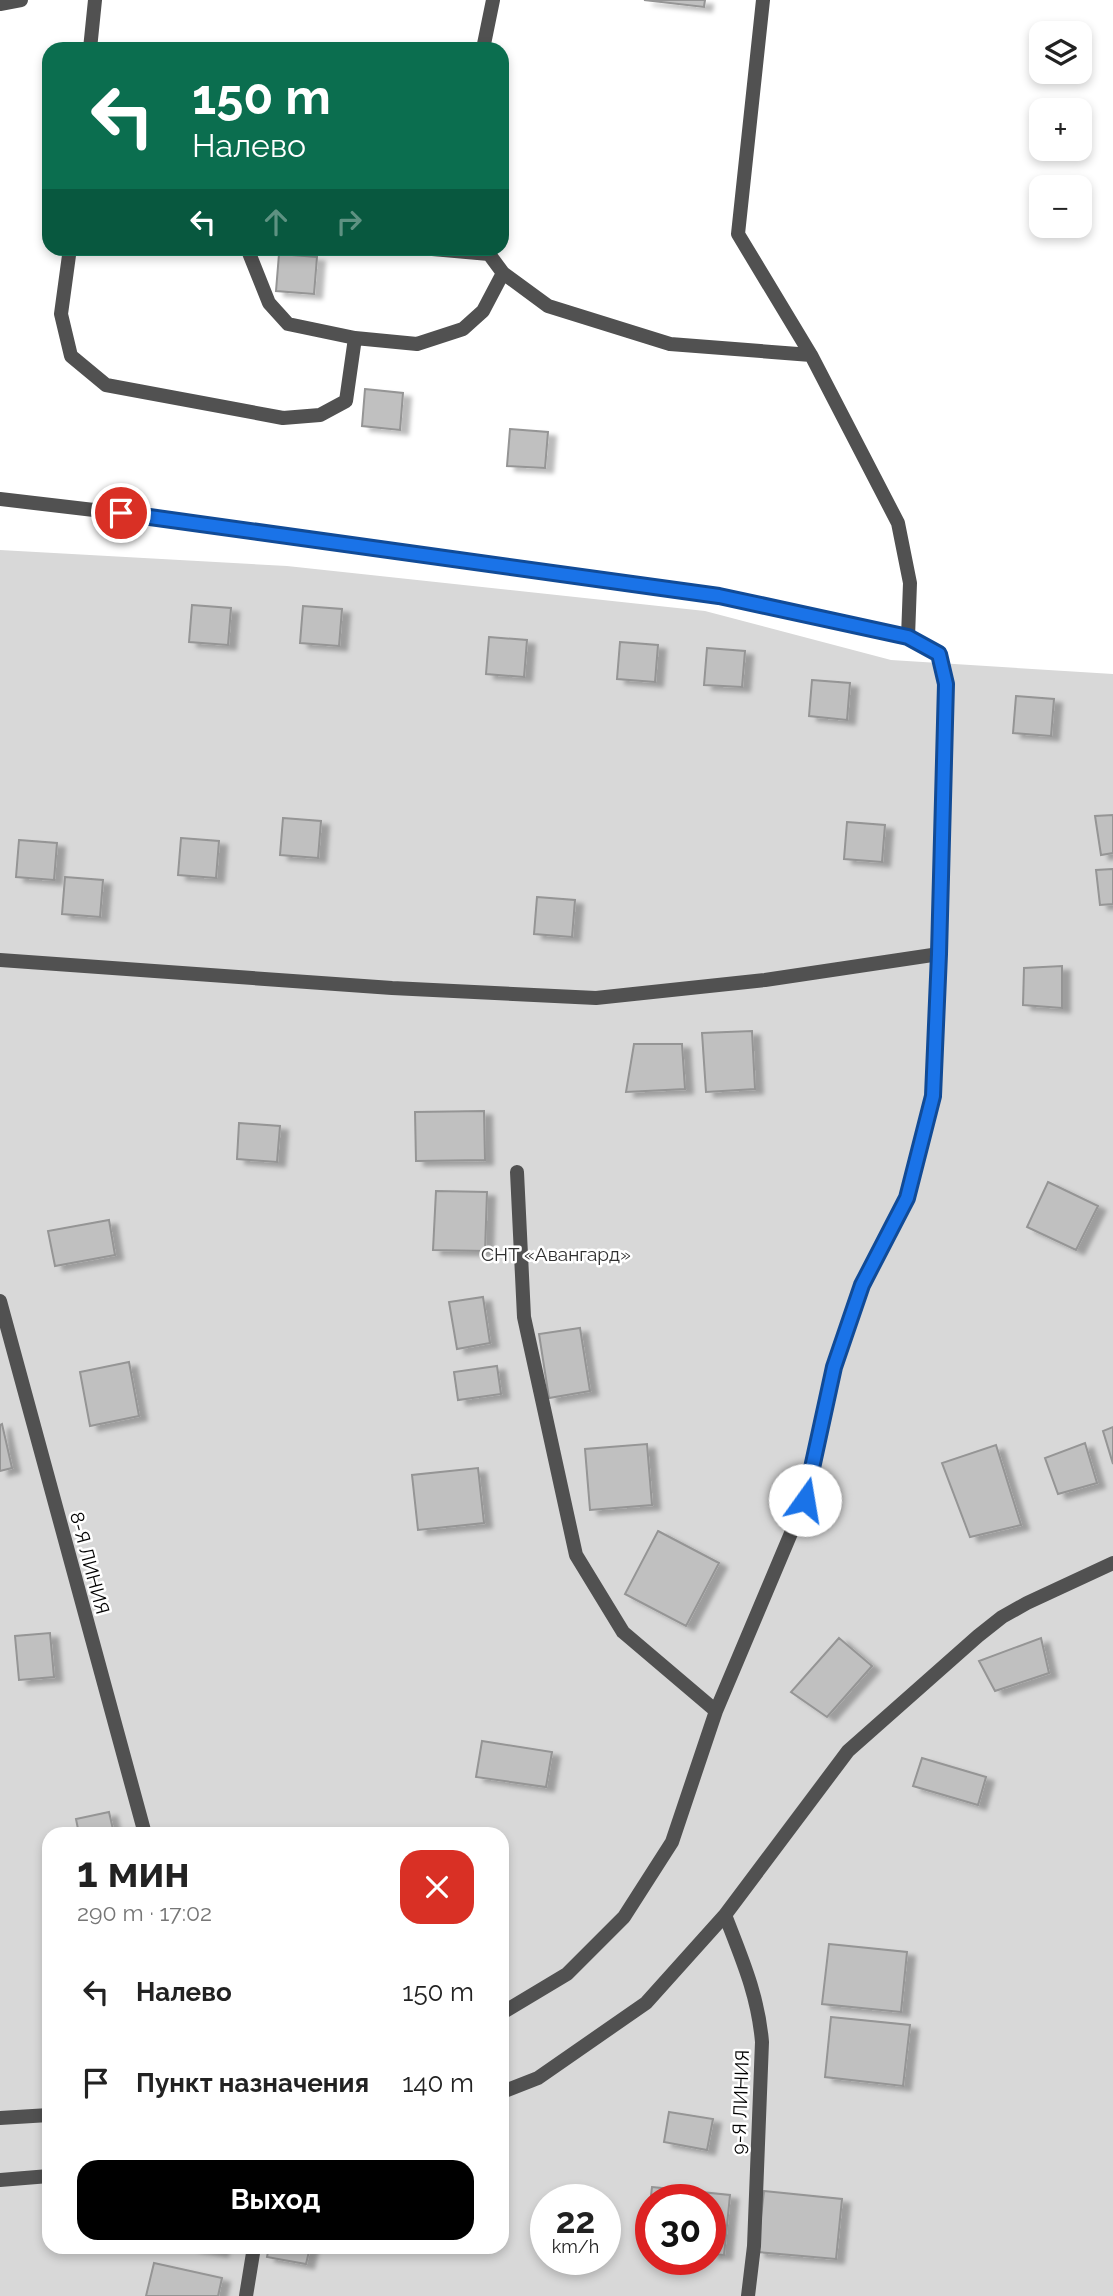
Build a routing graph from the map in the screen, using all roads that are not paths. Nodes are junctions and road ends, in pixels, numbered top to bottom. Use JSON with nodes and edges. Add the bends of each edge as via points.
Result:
{"nodes":[{"id":1,"x":21,"y":0,"type":"edge"},
{"id":2,"x":95,"y":0,"type":"edge"},
{"id":3,"x":493,"y":0,"type":"edge"},
{"id":4,"x":763,"y":0,"type":"edge"},
{"id":5,"x":0,"y":4,"type":"edge"},
{"id":6,"x":91,"y":42,"type":"edge"},
{"id":7,"x":484,"y":42,"type":"edge"},
{"id":8,"x":69,"y":256,"type":"edge"},
{"id":9,"x":250,"y":256,"type":"edge"},
{"id":10,"x":492,"y":256,"type":"edge"},
{"id":11,"x":503,"y":273,"type":"junction"},
{"id":12,"x":355,"y":338,"type":"junction"},
{"id":13,"x":811,"y":355,"type":"junction"},
{"id":14,"x":0,"y":499,"type":"edge"},
{"id":15,"x":908,"y":637,"type":"junction"},
{"id":16,"x":939,"y":954,"type":"junction"},
{"id":17,"x":0,"y":960,"type":"edge"},
{"id":18,"x":517,"y":1172,"type":"dead end"},
{"id":19,"x":0,"y":1301,"type":"edge"},
{"id":20,"x":1113,"y":1563,"type":"edge"},
{"id":21,"x":716,"y":1711,"type":"junction"},
{"id":22,"x":143,"y":1827,"type":"edge"},
{"id":23,"x":725,"y":1915,"type":"junction"},
{"id":24,"x":509,"y":2008,"type":"edge"},
{"id":25,"x":509,"y":2089,"type":"edge"},
{"id":26,"x":42,"y":2115,"type":"edge"},
{"id":27,"x":0,"y":2118,"type":"edge"},
{"id":28,"x":42,"y":2177,"type":"edge"},
{"id":29,"x":0,"y":2180,"type":"edge"},
{"id":30,"x":253,"y":2254,"type":"edge"},
{"id":31,"x":246,"y":2296,"type":"edge"},
{"id":32,"x":748,"y":2296,"type":"edge"}],
"edges":[{"from":1,"to":5,"type":"street"},
{"from":2,"to":6,"type":"street"},
{"from":3,"to":7,"type":"street"},
{"from":4,"to":13,"type":"street","via":[[738,234]]},
{"from":8,"to":12,"type":"street","via":[[61,314],[71,356],[106,385],[283,418],[320,415],[346,401]]},
{"from":9,"to":12,"type":"street","via":[[269,303],[288,324]]},
{"from":10,"to":11,"type":"street"},
{"from":11,"to":12,"type":"street","via":[[483,311],[463,329],[417,344]]},
{"from":11,"to":13,"type":"street","via":[[548,306],[670,344]]},
{"from":13,"to":15,"type":"street","via":[[898,523],[910,583]]},
{"from":14,"to":15,"type":"street","via":[[719,596]]},
{"from":15,"to":16,"type":"street","via":[[939,654],[946,684]]},
{"from":16,"to":17,"type":"street","via":[[765,980],[596,998]]},
{"from":16,"to":21,"type":"street","via":[[933,1096],[907,1198],[862,1285],[834,1367],[805,1500]]},
{"from":18,"to":21,"type":"street","via":[[524,1317],[576,1555],[623,1632]]},
{"from":19,"to":22,"type":"street","name":"8-Я ЛИНИЯ"},
{"from":20,"to":23,"type":"street","via":[[1002,1617],[848,1751]]},
{"from":21,"to":24,"type":"street","via":[[672,1842],[624,1917],[567,1975]]},
{"from":23,"to":25,"type":"street","via":[[646,2003],[538,2078]]},
{"from":23,"to":32,"type":"street","name":"9-Я ЛИНИЯ","via":[[753,1986],[762,2042]]},
{"from":26,"to":27,"type":"street"},
{"from":28,"to":29,"type":"street"},
{"from":30,"to":31,"type":"street"}]}
